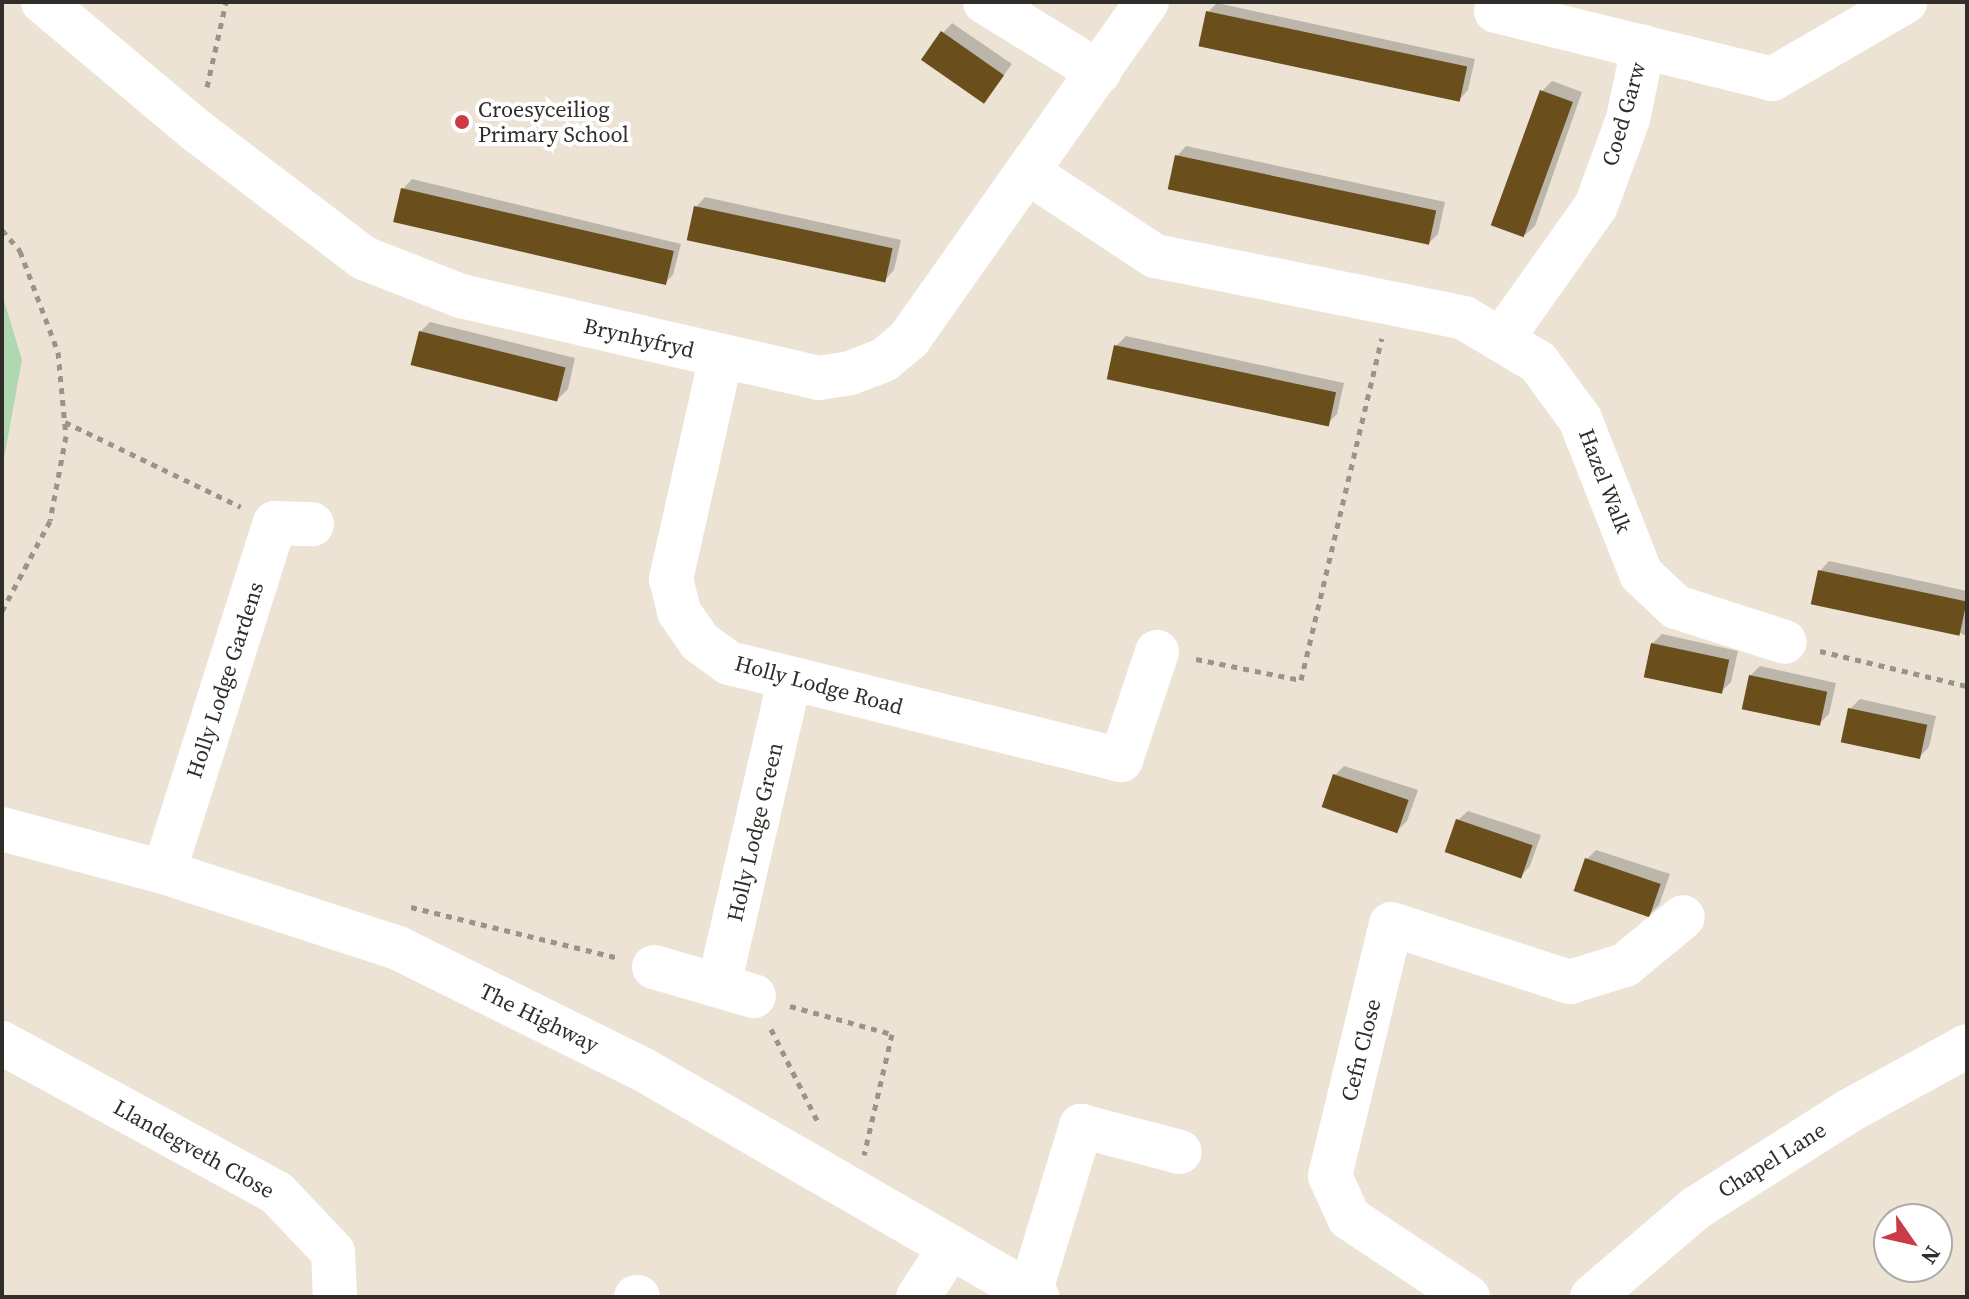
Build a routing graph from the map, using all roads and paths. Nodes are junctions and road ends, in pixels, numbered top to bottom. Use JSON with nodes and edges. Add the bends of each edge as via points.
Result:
{"nodes":[{"id":1,"x":43,"y":2,"type":"edge"},
{"id":2,"x":226,"y":2,"type":"edge"},
{"id":3,"x":985,"y":2,"type":"edge"},
{"id":4,"x":1147,"y":2,"type":"edge"},
{"id":5,"x":1905,"y":2,"type":"edge"},
{"id":6,"x":1496,"y":11,"type":"dead end"},
{"id":7,"x":1643,"y":47,"type":"junction"},
{"id":8,"x":1099,"y":72,"type":"junction"},
{"id":9,"x":197,"y":131,"type":"junction"},
{"id":10,"x":1029,"y":173,"type":"junction"},
{"id":11,"x":2,"y":230,"type":"edge"},
{"id":12,"x":1392,"y":303,"type":"junction"},
{"id":13,"x":1501,"y":340,"type":"junction"},
{"id":14,"x":721,"y":357,"type":"junction"},
{"id":15,"x":65,"y":422,"type":"junction"},
{"id":16,"x":293,"y":523,"type":"joint"},
{"id":17,"x":2,"y":611,"type":"edge"},
{"id":18,"x":1785,"y":642,"type":"joint"},
{"id":19,"x":1157,"y":652,"type":"joint"},
{"id":20,"x":790,"y":678,"type":"junction"},
{"id":21,"x":1967,"y":686,"type":"edge"},
{"id":22,"x":2,"y":829,"type":"edge"},
{"id":23,"x":164,"y":872,"type":"junction"},
{"id":24,"x":1683,"y":917,"type":"dead end"},
{"id":25,"x":390,"y":946,"type":"junction"},
{"id":26,"x":654,"y":967,"type":"joint"},
{"id":27,"x":737,"y":991,"type":"junction"},
{"id":28,"x":2,"y":1043,"type":"edge"},
{"id":29,"x":1967,"y":1046,"type":"edge"},
{"id":30,"x":825,"y":1135,"type":"dead end"},
{"id":31,"x":1180,"y":1152,"type":"dead end"},
{"id":32,"x":855,"y":1191,"type":"junction"},
{"id":33,"x":951,"y":1247,"type":"junction"},
{"id":34,"x":1034,"y":1295,"type":"edge"},
{"id":35,"x":335,"y":1297,"type":"edge"},
{"id":36,"x":918,"y":1297,"type":"edge"},
{"id":37,"x":1468,"y":1297,"type":"edge"},
{"id":38,"x":1592,"y":1297,"type":"edge"}],
"edges":[{"from":1,"to":9,"type":"street","name":"Brynhyfryd"},
{"from":2,"to":9,"type":"path"},
{"from":3,"to":8,"type":"street"},
{"from":4,"to":8,"type":"street","name":"Brynhyfryd"},
{"from":5,"to":7,"type":"street","name":"Coed Garw","via":[[1772,79]]},
{"from":6,"to":7,"type":"street"},
{"from":7,"to":13,"type":"street","name":"Coed Garw","via":[[1628,119],[1596,206]]},
{"from":8,"to":10,"type":"street","name":"Brynhyfryd"},
{"from":9,"to":14,"type":"street","name":"Brynhyfryd","via":[[326,232],[404,277]]},
{"from":10,"to":12,"type":"street","name":"Hazel Walk","via":[[1155,256]]},
{"from":10,"to":14,"type":"street","name":"Brynhyfryd","via":[[909,339],[884,360],[819,378]]},
{"from":11,"to":15,"type":"path","via":[[20,251],[58,352]]},
{"from":12,"to":13,"type":"street","name":"Hazel Walk","via":[[1464,318]]},
{"from":12,"to":19,"type":"path","via":[[1370,375],[1301,680]]},
{"from":13,"to":18,"type":"street","name":"Hazel Walk","via":[[1538,362],[1580,419],[1641,574],[1676,607]]},
{"from":14,"to":20,"type":"street","name":"Holly Lodge Road","via":[[671,579],[679,612],[700,642],[729,663]]},
{"from":15,"to":16,"type":"path"},
{"from":15,"to":17,"type":"path","via":[[50,521]]},
{"from":16,"to":23,"type":"street","name":"Holly Lodge Gardens"},
{"from":18,"to":21,"type":"path"},
{"from":19,"to":20,"type":"street","name":"Holly Lodge Road","via":[[1121,760]]},
{"from":20,"to":27,"type":"street","name":"Holly Lodge Green"},
{"from":22,"to":23,"type":"street","name":"The Highway"},
{"from":23,"to":25,"type":"street","name":"The Highway"},
{"from":24,"to":37,"type":"street","name":"Cefn Close","via":[[1625,965],[1570,982],[1391,924],[1330,1176],[1349,1218]]},
{"from":25,"to":26,"type":"path","via":[[410,907]]},
{"from":25,"to":32,"type":"street","name":"The Highway","via":[[644,1070]]},
{"from":26,"to":27,"type":"street"},
{"from":27,"to":30,"type":"path"},
{"from":27,"to":32,"type":"path","via":[[892,1034]]},
{"from":28,"to":35,"type":"street","name":"Llandegveth Close","via":[[277,1193],[333,1252]]},
{"from":29,"to":38,"type":"street","name":"Chapel Lane","via":[[1847,1112],[1696,1208]]},
{"from":31,"to":34,"type":"street","via":[[1081,1126]]},
{"from":32,"to":33,"type":"street","name":"The Highway"},
{"from":33,"to":34,"type":"street","name":"The Highway"},
{"from":33,"to":36,"type":"street"}]}
